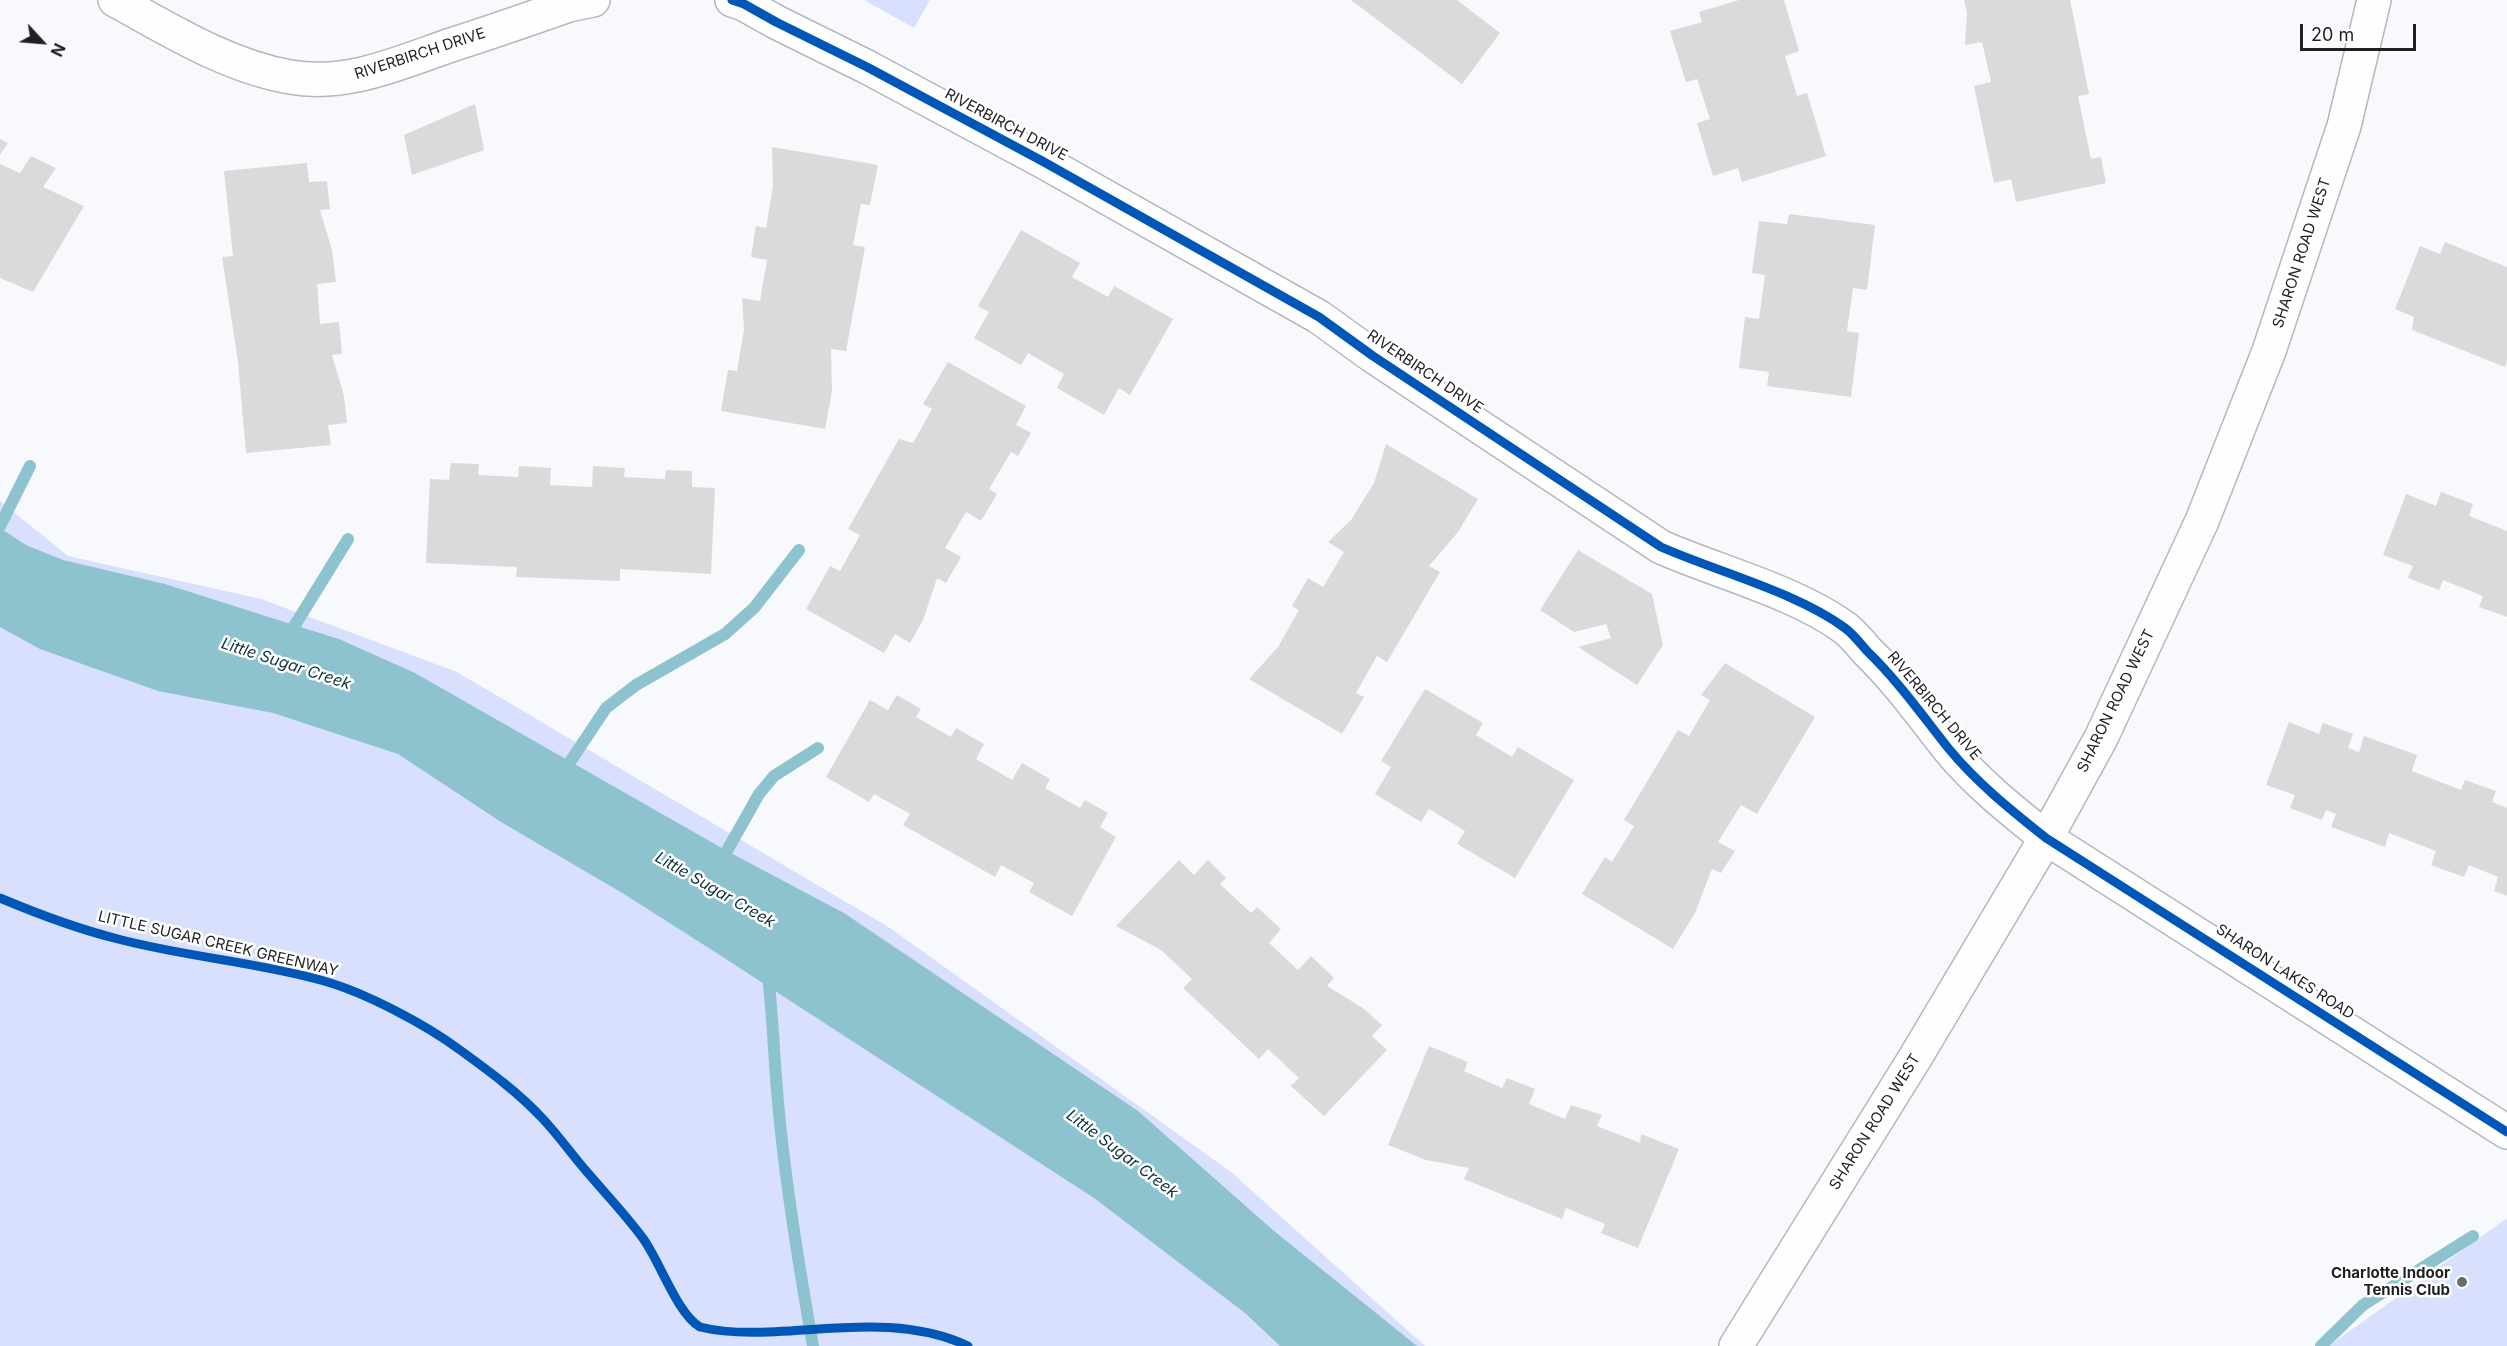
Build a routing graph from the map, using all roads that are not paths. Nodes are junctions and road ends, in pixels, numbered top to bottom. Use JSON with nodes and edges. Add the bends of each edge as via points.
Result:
{"nodes":[{"id":1,"x":115,"y":0,"type":"edge"},
{"id":2,"x":593,"y":0,"type":"edge"},
{"id":3,"x":732,"y":0,"type":"edge"},
{"id":4,"x":2374,"y":0,"type":"edge"},
{"id":5,"x":2046,"y":838,"type":"junction"},
{"id":6,"x":2507,"y":1132,"type":"edge"},
{"id":7,"x":1736,"y":1346,"type":"edge"}],
"edges":[{"from":1,"to":2,"type":"street","name":"RIVERBIRCH DRIVE","via":[[207,50],[253,68],[290,77],[334,80],[377,71]]},
{"from":3,"to":5,"type":"street","name":"RIVERBIRCH DRIVE","via":[[1044,162],[1319,317],[1661,547],[1771,590],[1845,628],[1893,676],[1967,770]]},
{"from":4,"to":5,"type":"street","name":"SHARON ROAD WEST","via":[[2344,126],[2270,351],[2197,532],[2101,738]]},
{"from":5,"to":6,"type":"street","name":"SHARON LAKES ROAD"},
{"from":5,"to":7,"type":"street","name":"SHARON ROAD WEST"}]}
